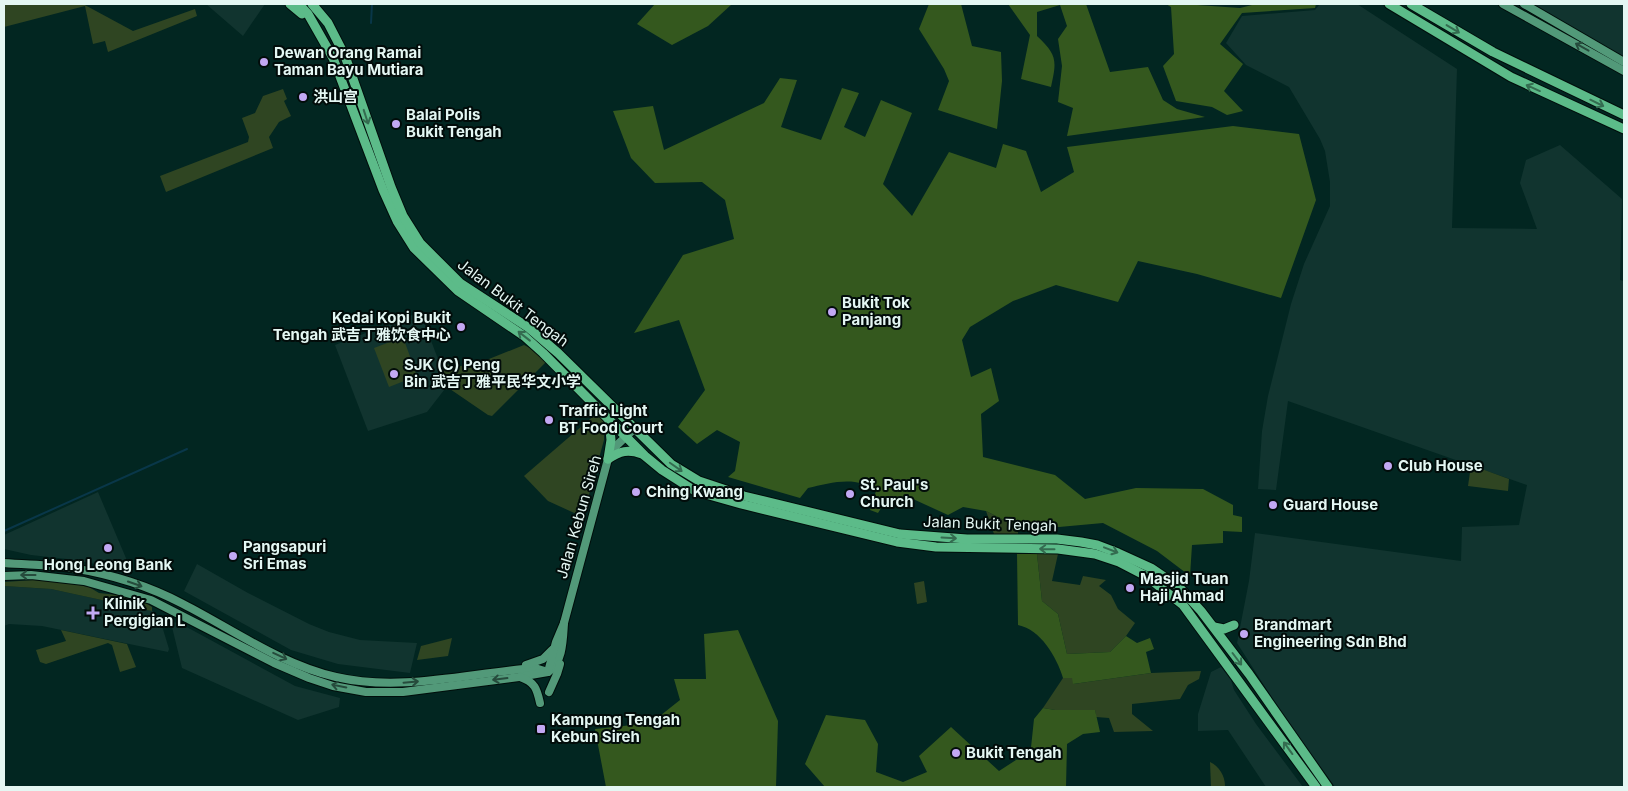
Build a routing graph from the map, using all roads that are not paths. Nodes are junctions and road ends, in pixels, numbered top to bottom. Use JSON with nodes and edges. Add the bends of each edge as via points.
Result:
{"nodes":[{"id":1,"x":290,"y":4,"type":"edge"},
{"id":2,"x":299,"y":4,"type":"edge"},
{"id":3,"x":312,"y":4,"type":"edge"},
{"id":4,"x":319,"y":4,"type":"edge"},
{"id":5,"x":1389,"y":4,"type":"edge"},
{"id":6,"x":1411,"y":4,"type":"edge"},
{"id":7,"x":1503,"y":4,"type":"edge"},
{"id":8,"x":1524,"y":4,"type":"edge"},
{"id":9,"x":328,"y":23,"type":"junction"},
{"id":10,"x":315,"y":27,"type":"junction"},
{"id":11,"x":1624,"y":62,"type":"edge"},
{"id":12,"x":1624,"y":71,"type":"edge"},
{"id":13,"x":1624,"y":115,"type":"edge"},
{"id":14,"x":1624,"y":129,"type":"edge"},
{"id":15,"x":609,"y":419,"type":"junction"},
{"id":16,"x":635,"y":428,"type":"junction"},
{"id":17,"x":626,"y":436,"type":"junction"},
{"id":18,"x":645,"y":456,"type":"junction"},
{"id":19,"x":608,"y":459,"type":"junction"},
{"id":20,"x":4,"y":563,"type":"edge"},
{"id":21,"x":4,"y":576,"type":"edge"},
{"id":22,"x":1234,"y":625,"type":"dead end"},
{"id":23,"x":1214,"y":627,"type":"junction"},
{"id":24,"x":559,"y":642,"type":"junction"},
{"id":25,"x":512,"y":669,"type":"junction"},
{"id":26,"x":548,"y":672,"type":"junction"},
{"id":27,"x":519,"y":677,"type":"junction"},
{"id":28,"x":548,"y":692,"type":"dead end"},
{"id":29,"x":540,"y":703,"type":"dead end"},
{"id":30,"x":1316,"y":787,"type":"edge"},
{"id":31,"x":1328,"y":787,"type":"edge"}],
"edges":[{"from":1,"to":10,"type":"highway"},
{"from":2,"to":10,"type":"highway","name":"Jalan Bukit Tengah"},
{"from":3,"to":9,"type":"highway","name":"Jalan Bukit Tengah"},
{"from":4,"to":9,"type":"highway"},
{"from":14,"to":5,"type":"highway","one_way":true,"via":[[1511,78]]},
{"from":6,"to":13,"type":"highway","one_way":true,"via":[[1493,52]]},
{"from":12,"to":7,"type":"main road","one_way":true},
{"from":8,"to":11,"type":"main road"},
{"from":9,"to":16,"type":"highway","name":"Jalan Bukit Tengah","one_way":true,"via":[[345,56],[392,190],[420,243],[460,283],[529,328]]},
{"from":15,"to":10,"type":"highway","name":"Jalan Bukit Tengah","one_way":true,"via":[[524,336],[458,291],[414,248],[394,213],[333,58]]},
{"from":15,"to":17,"type":"highway","name":"Jalan Bukit Tengah"},
{"from":15,"to":19,"type":"highway"},
{"from":16,"to":17,"type":"main road","name":"Jalan Kebun Sireh"},
{"from":16,"to":23,"type":"highway","name":"Jalan Bukit Tengah","one_way":true,"via":[[671,464],[699,482],[744,496],[920,537],[1057,539],[1097,545],[1151,568],[1179,587]]},
{"from":17,"to":18,"type":"highway","name":"Jalan Bukit Tengah"},
{"from":17,"to":19,"type":"main road","name":"Jalan Kebun Sireh"},
{"from":18,"to":19,"type":"highway","via":[[628,450]]},
{"from":30,"to":18,"type":"highway","name":"Jalan Bukit Tengah","one_way":true,"via":[[1183,605],[1146,576],[1119,562],[1095,554],[1058,549],[936,547],[897,542],[695,491]]},
{"from":19,"to":24,"type":"main road","name":"Jalan Kebun Sireh"},
{"from":20,"to":25,"type":"main road","one_way":true,"via":[[70,567],[154,590],[256,644],[335,677],[403,683]]},
{"from":27,"to":21,"type":"main road","one_way":true,"via":[[403,692],[366,692],[333,686],[274,663],[151,600],[84,581],[31,575]]},
{"from":22,"to":23,"type":"highway","via":[[1224,629]]},
{"from":23,"to":31,"type":"highway","name":"Jalan Bukit Tengah","one_way":true},
{"from":24,"to":25,"type":"main road","via":[[543,659]]},
{"from":24,"to":26,"type":"main road","name":"Jalan Kebun Sireh","via":[[556,666]]},
{"from":24,"to":28,"type":"main road","via":[[557,674]]},
{"from":25,"to":26,"type":"main road","via":[[535,668]]},
{"from":26,"to":27,"type":"main road"},
{"from":27,"to":29,"type":"main road","via":[[536,686]]}]}
